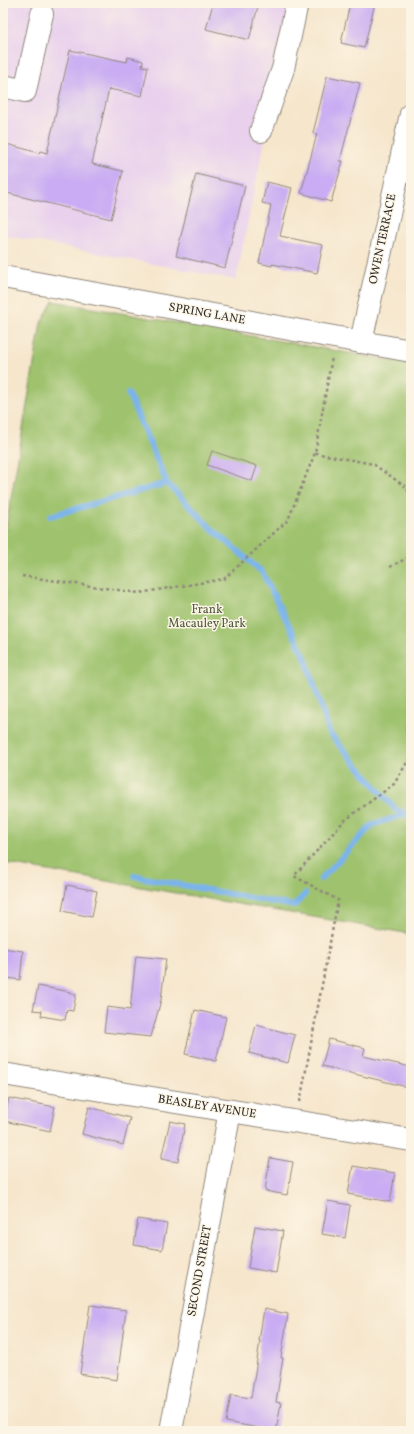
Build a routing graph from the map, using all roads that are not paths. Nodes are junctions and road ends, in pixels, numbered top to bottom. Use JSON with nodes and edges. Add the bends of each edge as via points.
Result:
{"nodes":[{"id":1,"x":297,"y":3,"type":"edge"},
{"id":2,"x":42,"y":14,"type":"dead end"},
{"id":3,"x":3,"y":86,"type":"edge"},
{"id":4,"x":411,"y":114,"type":"edge"},
{"id":5,"x":261,"y":131,"type":"dead end"},
{"id":6,"x":3,"y":277,"type":"edge"},
{"id":7,"x":361,"y":342,"type":"junction"},
{"id":8,"x":411,"y":351,"type":"edge"},
{"id":9,"x":3,"y":1074,"type":"edge"},
{"id":10,"x":230,"y":1111,"type":"junction"},
{"id":11,"x":411,"y":1140,"type":"edge"},
{"id":12,"x":171,"y":1431,"type":"edge"}],
"edges":[{"from":1,"to":5,"type":"street","via":[[283,69]]},
{"from":2,"to":3,"type":"street","via":[[25,91]]},
{"from":4,"to":7,"type":"street","name":"OWEN TERRACE"},
{"from":6,"to":7,"type":"street","name":"SPRING LANE"},
{"from":7,"to":8,"type":"street","name":"SPRING LANE"},
{"from":9,"to":10,"type":"street","name":"BEASLEY AVENUE"},
{"from":10,"to":11,"type":"street","name":"BEASLEY AVENUE"},
{"from":10,"to":12,"type":"street","name":"SECOND STREET"}]}
